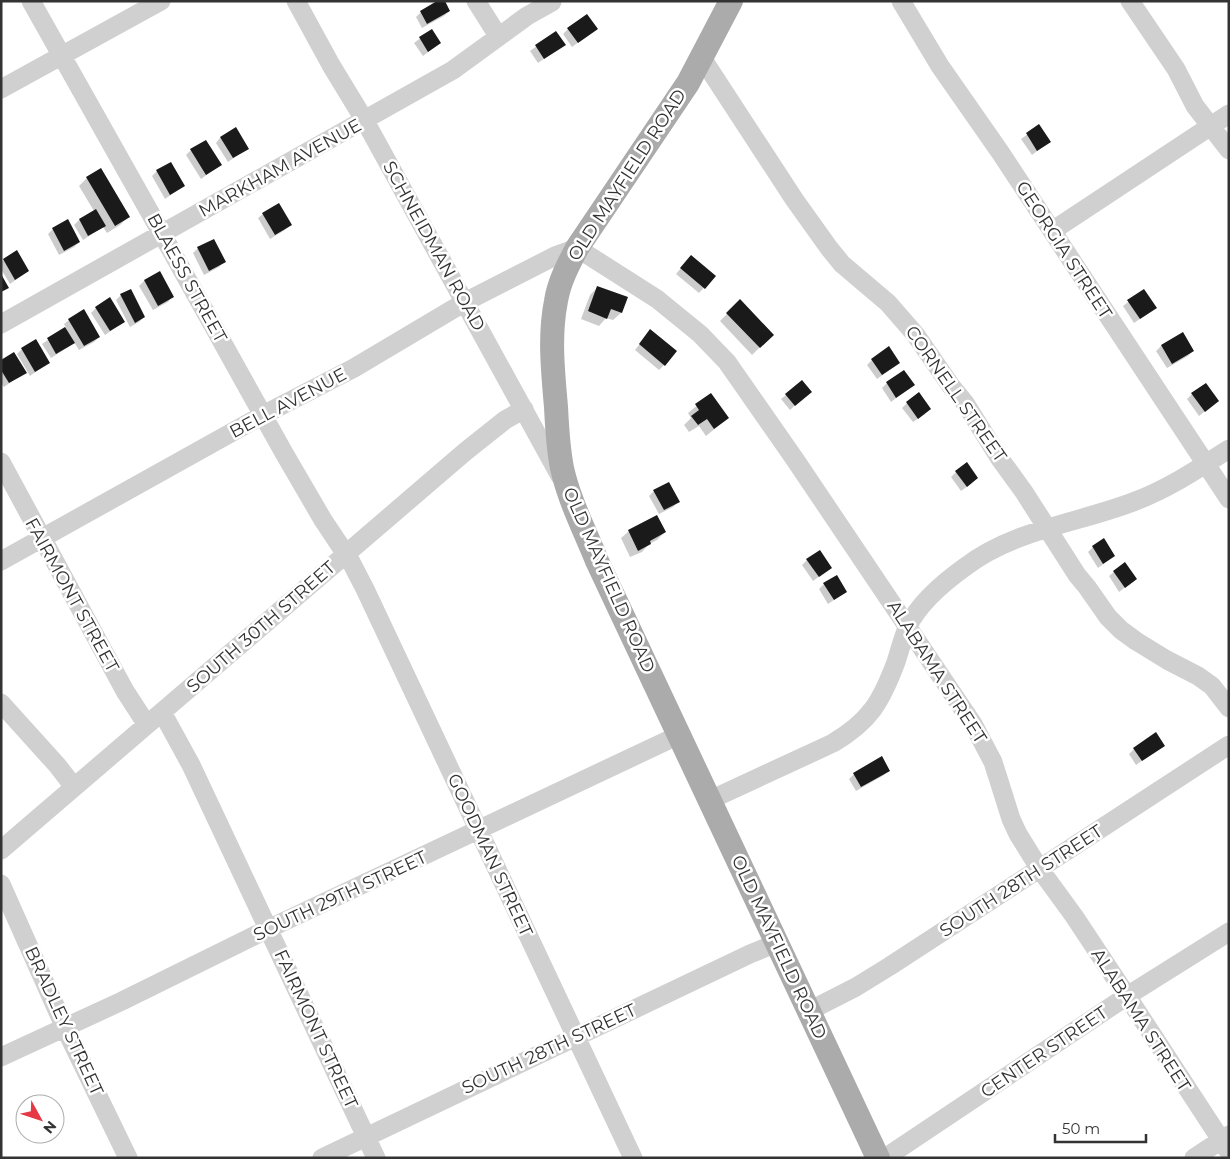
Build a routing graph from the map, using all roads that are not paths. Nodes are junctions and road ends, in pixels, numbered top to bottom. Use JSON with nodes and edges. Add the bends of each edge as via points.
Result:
{"nodes":[{"id":1,"x":31,"y":1,"type":"edge"},
{"id":2,"x":161,"y":1,"type":"edge"},
{"id":3,"x":296,"y":1,"type":"edge"},
{"id":4,"x":476,"y":1,"type":"edge"},
{"id":5,"x":901,"y":1,"type":"edge"},
{"id":6,"x":1130,"y":1,"type":"edge"},
{"id":7,"x":552,"y":2,"type":"edge"},
{"id":8,"x":734,"y":4,"type":"edge"},
{"id":9,"x":498,"y":36,"type":"junction"},
{"id":10,"x":62,"y":57,"type":"junction"},
{"id":11,"x":702,"y":58,"type":"junction"},
{"id":12,"x":1,"y":90,"type":"edge"},
{"id":13,"x":1229,"y":114,"type":"edge"},
{"id":14,"x":365,"y":121,"type":"junction"},
{"id":15,"x":1210,"y":126,"type":"junction"},
{"id":16,"x":1229,"y":150,"type":"edge"},
{"id":17,"x":1052,"y":230,"type":"junction"},
{"id":18,"x":162,"y":234,"type":"junction"},
{"id":19,"x":577,"y":248,"type":"junction"},
{"id":20,"x":465,"y":302,"type":"junction"},
{"id":21,"x":1,"y":324,"type":"edge"},
{"id":22,"x":524,"y":409,"type":"junction"},
{"id":23,"x":263,"y":415,"type":"junction"},
{"id":24,"x":1229,"y":449,"type":"edge"},
{"id":25,"x":1,"y":462,"type":"edge"},
{"id":26,"x":1206,"y":464,"type":"junction"},
{"id":27,"x":570,"y":492,"type":"junction"},
{"id":28,"x":1229,"y":499,"type":"edge"},
{"id":29,"x":1047,"y":529,"type":"junction"},
{"id":30,"x":41,"y":539,"type":"junction"},
{"id":31,"x":346,"y":554,"type":"junction"},
{"id":32,"x":1,"y":561,"type":"edge"},
{"id":33,"x":908,"y":627,"type":"junction"},
{"id":34,"x":1,"y":703,"type":"edge"},
{"id":35,"x":1229,"y":708,"type":"edge"},
{"id":36,"x":162,"y":712,"type":"junction"},
{"id":37,"x":147,"y":725,"type":"junction"},
{"id":38,"x":679,"y":736,"type":"junction"},
{"id":39,"x":1229,"y":745,"type":"edge"},
{"id":40,"x":74,"y":787,"type":"junction"},
{"id":41,"x":710,"y":800,"type":"junction"},
{"id":42,"x":478,"y":830,"type":"junction"},
{"id":43,"x":1,"y":850,"type":"edge"},
{"id":44,"x":1039,"y":868,"type":"junction"},
{"id":45,"x":1,"y":884,"type":"edge"},
{"id":46,"x":268,"y":929,"type":"junction"},
{"id":47,"x":1229,"y":932,"type":"edge"},
{"id":48,"x":777,"y":943,"type":"junction"},
{"id":49,"x":1127,"y":996,"type":"junction"},
{"id":50,"x":809,"y":1011,"type":"junction"},
{"id":51,"x":65,"y":1028,"type":"junction"},
{"id":52,"x":576,"y":1036,"type":"junction"},
{"id":53,"x":1,"y":1057,"type":"edge"},
{"id":54,"x":366,"y":1136,"type":"junction"},
{"id":55,"x":1226,"y":1143,"type":"edge"},
{"id":56,"x":128,"y":1158,"type":"edge"},
{"id":57,"x":322,"y":1158,"type":"edge"},
{"id":58,"x":376,"y":1158,"type":"edge"},
{"id":59,"x":633,"y":1158,"type":"edge"},
{"id":60,"x":878,"y":1158,"type":"edge"},
{"id":61,"x":885,"y":1158,"type":"edge"},
{"id":62,"x":1194,"y":1158,"type":"edge"}],
"edges":[{"from":1,"to":10,"type":"street","name":"BLAESS STREET"},
{"from":2,"to":10,"type":"street"},
{"from":3,"to":14,"type":"street","name":"SCHNEIDMAN ROAD"},
{"from":4,"to":9,"type":"street"},
{"from":5,"to":17,"type":"street","name":"GEORGIA STREET","via":[[940,66]]},
{"from":6,"to":15,"type":"street"},
{"from":7,"to":9,"type":"street","name":"MARKHAM AVENUE"},
{"from":8,"to":11,"type":"main road","name":"OLD MAYFIELD ROAD"},
{"from":9,"to":14,"type":"street","name":"MARKHAM AVENUE","via":[[453,70]]},
{"from":10,"to":12,"type":"street"},
{"from":10,"to":18,"type":"street","name":"BLAESS STREET"},
{"from":11,"to":19,"type":"main road","name":"OLD MAYFIELD ROAD"},
{"from":11,"to":29,"type":"street","name":"CORNELL STREET","via":[[829,248],[915,334],[965,403]]},
{"from":13,"to":15,"type":"street"},
{"from":14,"to":18,"type":"street","name":"MARKHAM AVENUE"},
{"from":14,"to":20,"type":"street","name":"SCHNEIDMAN ROAD"},
{"from":15,"to":16,"type":"street"},
{"from":15,"to":17,"type":"street"},
{"from":17,"to":26,"type":"street","name":"GEORGIA STREET"},
{"from":18,"to":21,"type":"street","name":"MARKHAM AVENUE"},
{"from":18,"to":23,"type":"street","name":"BLAESS STREET"},
{"from":19,"to":20,"type":"street","name":"BELL AVENUE"},
{"from":19,"to":27,"type":"main road","name":"OLD MAYFIELD ROAD","via":[[563,276],[553,323],[558,445]]},
{"from":19,"to":33,"type":"street","name":"ALABAMA STREET","via":[[657,299],[700,334],[727,362]]},
{"from":20,"to":22,"type":"street","name":"SCHNEIDMAN ROAD"},
{"from":20,"to":23,"type":"street","name":"BELL AVENUE","via":[[354,368]]},
{"from":22,"to":27,"type":"street","name":"SCHNEIDMAN ROAD"},
{"from":22,"to":31,"type":"street","name":"SOUTH 30TH STREET","via":[[466,451]]},
{"from":23,"to":30,"type":"street","name":"BELL AVENUE"},
{"from":23,"to":31,"type":"street","name":"BLAESS STREET"},
{"from":24,"to":26,"type":"street"},
{"from":25,"to":30,"type":"street","name":"FAIRMONT STREET"},
{"from":26,"to":28,"type":"street","name":"GEORGIA STREET"},
{"from":26,"to":29,"type":"street","via":[[1135,502]]},
{"from":27,"to":38,"type":"main road","name":"OLD MAYFIELD ROAD","via":[[597,560]]},
{"from":29,"to":33,"type":"street","via":[[999,547],[967,565],[918,609]]},
{"from":29,"to":35,"type":"street","name":"CORNELL STREET","via":[[1114,624],[1136,641],[1212,686]]},
{"from":30,"to":32,"type":"street","name":"BELL AVENUE"},
{"from":30,"to":37,"type":"street","name":"FAIRMONT STREET"},
{"from":31,"to":36,"type":"street","name":"SOUTH 30TH STREET"},
{"from":31,"to":42,"type":"street","name":"GOODMAN STREET","via":[[366,589]]},
{"from":33,"to":41,"type":"street","via":[[883,692],[864,721],[833,743]]},
{"from":33,"to":44,"type":"street","name":"ALABAMA STREET","via":[[984,743],[1011,819]]},
{"from":34,"to":40,"type":"street"},
{"from":36,"to":37,"type":"street","name":"SOUTH 30TH STREET"},
{"from":36,"to":46,"type":"street","name":"FAIRMONT STREET","via":[[191,765]]},
{"from":37,"to":40,"type":"street","name":"SOUTH 30TH STREET"},
{"from":38,"to":41,"type":"main road","name":"OLD MAYFIELD ROAD"},
{"from":38,"to":42,"type":"street","name":"SOUTH 29TH STREET"},
{"from":39,"to":44,"type":"street","name":"SOUTH 28TH STREET"},
{"from":40,"to":43,"type":"street","name":"SOUTH 30TH STREET"},
{"from":41,"to":48,"type":"main road","name":"OLD MAYFIELD ROAD"},
{"from":42,"to":46,"type":"street","name":"SOUTH 29TH STREET"},
{"from":42,"to":52,"type":"street","name":"GOODMAN STREET"},
{"from":44,"to":49,"type":"street","name":"ALABAMA STREET"},
{"from":44,"to":50,"type":"street","name":"SOUTH 28TH STREET","via":[[872,978]]},
{"from":45,"to":51,"type":"street","name":"BRADLEY STREET"},
{"from":46,"to":51,"type":"street","name":"SOUTH 29TH STREET"},
{"from":46,"to":54,"type":"street","name":"FAIRMONT STREET"},
{"from":47,"to":49,"type":"street","name":"CENTER STREET"},
{"from":48,"to":50,"type":"main road","name":"OLD MAYFIELD ROAD"},
{"from":48,"to":52,"type":"street","name":"SOUTH 28TH STREET"},
{"from":49,"to":55,"type":"street","name":"ALABAMA STREET"},
{"from":49,"to":61,"type":"street","name":"CENTER STREET"},
{"from":50,"to":60,"type":"main road","name":"OLD MAYFIELD ROAD"},
{"from":51,"to":53,"type":"street","name":"SOUTH 29TH STREET"},
{"from":51,"to":56,"type":"street","name":"BRADLEY STREET"},
{"from":52,"to":54,"type":"street","name":"SOUTH 28TH STREET"},
{"from":52,"to":59,"type":"street","name":"GOODMAN STREET"},
{"from":54,"to":57,"type":"street","name":"SOUTH 28TH STREET"},
{"from":54,"to":58,"type":"street","name":"FAIRMONT STREET"},
{"from":55,"to":62,"type":"street"}]}
